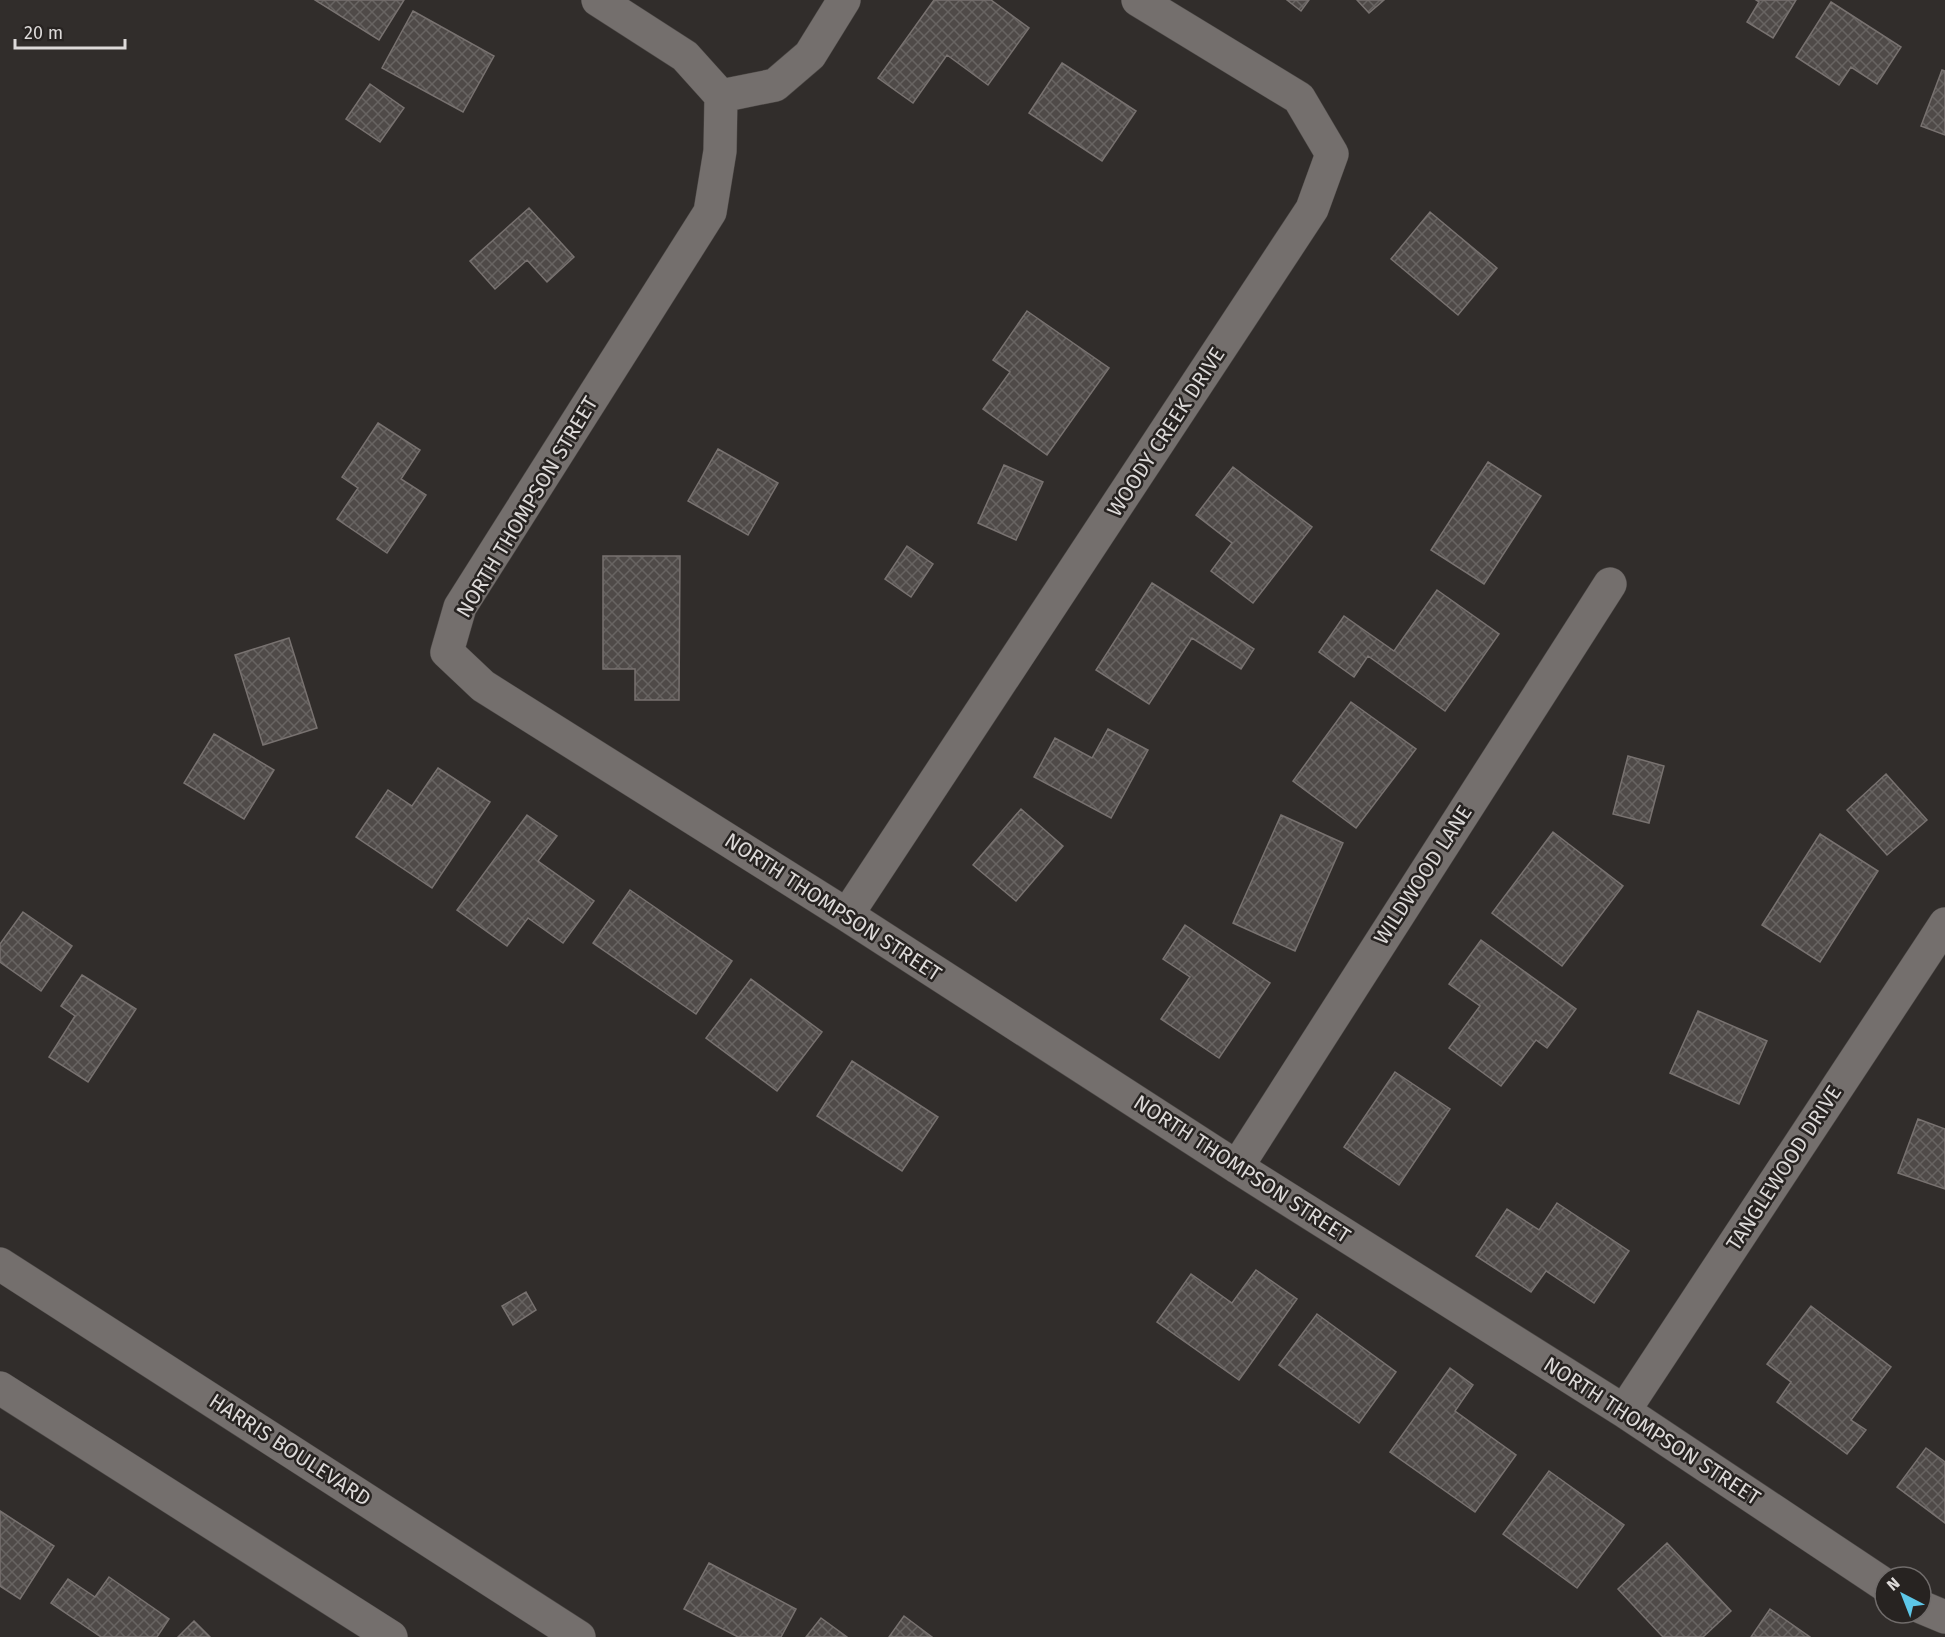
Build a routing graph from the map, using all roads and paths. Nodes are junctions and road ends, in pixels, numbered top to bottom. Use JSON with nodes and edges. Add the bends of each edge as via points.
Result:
{"nodes":[{"id":1,"x":598,"y":0,"type":"edge"},
{"id":2,"x":844,"y":0,"type":"edge"},
{"id":3,"x":1138,"y":0,"type":"edge"},
{"id":4,"x":721,"y":96,"type":"junction"},
{"id":5,"x":1610,"y":584,"type":"dead end"},
{"id":6,"x":847,"y":915,"type":"junction"},
{"id":7,"x":1945,"y":924,"type":"edge"},
{"id":8,"x":1237,"y":1167,"type":"junction"},
{"id":9,"x":0,"y":1264,"type":"edge"},
{"id":10,"x":0,"y":1388,"type":"edge"},
{"id":11,"x":1624,"y":1411,"type":"junction"},
{"id":12,"x":1873,"y":1577,"type":"edge"},
{"id":13,"x":391,"y":1637,"type":"edge"},
{"id":14,"x":579,"y":1637,"type":"edge"}],
"edges":[{"from":1,"to":4,"type":"street","via":[[685,56]]},
{"from":2,"to":4,"type":"street","via":[[810,55],[775,84]]},
{"from":3,"to":6,"type":"street","name":"WOODY CREEK DRIVE","via":[[1299,98],[1332,154],[1312,209]]},
{"from":4,"to":6,"type":"street","name":"NORTH THOMPSON STREET","via":[[720,151],[710,212],[460,607],[447,652],[483,686]]},
{"from":5,"to":8,"type":"street","name":"WILDWOOD LANE"},
{"from":6,"to":8,"type":"street","name":"NORTH THOMPSON STREET"},
{"from":7,"to":11,"type":"street","name":"TANGLEWOOD DRIVE"},
{"from":8,"to":11,"type":"street","name":"NORTH THOMPSON STREET"},
{"from":9,"to":14,"type":"street","name":"HARRIS BOULEVARD"},
{"from":10,"to":13,"type":"street"},
{"from":11,"to":12,"type":"street","name":"NORTH THOMPSON STREET"}]}
